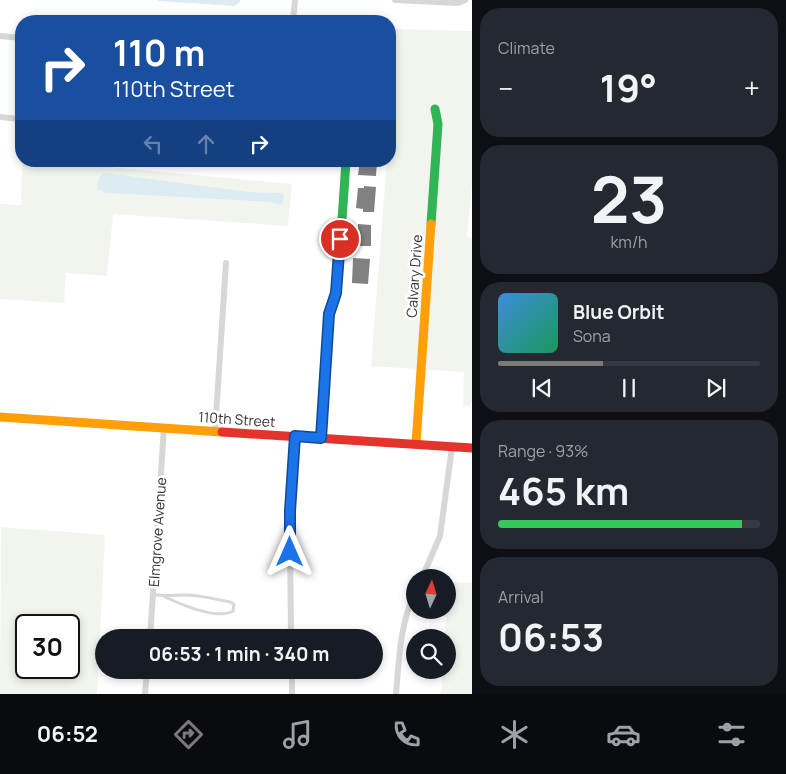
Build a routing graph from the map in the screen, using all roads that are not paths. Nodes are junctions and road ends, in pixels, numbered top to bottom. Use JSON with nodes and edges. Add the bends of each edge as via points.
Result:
{"nodes":[{"id":1,"x":295,"y":0,"type":"edge"},
{"id":2,"x":395,"y":0,"type":"edge"},
{"id":3,"x":465,"y":0,"type":"edge"},
{"id":4,"x":424,"y":1,"type":"edge"},
{"id":5,"x":294,"y":15,"type":"edge"},
{"id":6,"x":0,"y":36,"type":"edge"},
{"id":7,"x":15,"y":37,"type":"edge"},
{"id":8,"x":435,"y":109,"type":"dead end"},
{"id":9,"x":0,"y":117,"type":"edge"},
{"id":10,"x":15,"y":118,"type":"edge"},
{"id":11,"x":346,"y":167,"type":"edge"},
{"id":12,"x":226,"y":263,"type":"dead end"},
{"id":13,"x":0,"y":417,"type":"edge"},
{"id":14,"x":164,"y":427,"type":"junction"},
{"id":15,"x":215,"y":431,"type":"junction"},
{"id":16,"x":295,"y":436,"type":"junction"},
{"id":17,"x":321,"y":438,"type":"junction"},
{"id":18,"x":416,"y":444,"type":"junction"},
{"id":19,"x":452,"y":447,"type":"junction"},
{"id":20,"x":472,"y":448,"type":"edge"},
{"id":21,"x":426,"y":569,"type":"edge"},
{"id":22,"x":153,"y":594,"type":"junction"},
{"id":23,"x":165,"y":597,"type":"junction"},
{"id":24,"x":406,"y":617,"type":"edge"},
{"id":25,"x":151,"y":629,"type":"edge"},
{"id":26,"x":291,"y":629,"type":"edge"},
{"id":27,"x":147,"y":679,"type":"edge"},
{"id":28,"x":292,"y":679,"type":"edge"},
{"id":29,"x":146,"y":694,"type":"edge"},
{"id":30,"x":292,"y":694,"type":"edge"},
{"id":31,"x":396,"y":694,"type":"edge"}],
"edges":[{"from":1,"to":5,"type":"street"},
{"from":2,"to":4,"type":"street"},
{"from":3,"to":4,"type":"street","via":[[458,3]]},
{"from":6,"to":7,"type":"street"},
{"from":8,"to":18,"type":"street","name":"Calvary Drive","via":[[438,124]]},
{"from":9,"to":10,"type":"street"},
{"from":11,"to":17,"type":"street","via":[[338,278],[329,314]]},
{"from":12,"to":15,"type":"street"},
{"from":13,"to":14,"type":"street","name":"110th Street"},
{"from":14,"to":15,"type":"street","name":"110th Street"},
{"from":14,"to":22,"type":"street","name":"Elmgrove Avenue"},
{"from":15,"to":16,"type":"street","name":"110th Street"},
{"from":16,"to":17,"type":"street","name":"110th Street"},
{"from":16,"to":26,"type":"street","via":[[290,534]]},
{"from":17,"to":18,"type":"street","name":"110th Street"},
{"from":18,"to":19,"type":"street","name":"110th Street"},
{"from":19,"to":20,"type":"street","name":"110th Street"},
{"from":19,"to":21,"type":"street","via":[[440,536]]},
{"from":22,"to":23,"type":"lane"},
{"from":22,"to":25,"type":"street","name":"Elmgrove Avenue"},
{"from":23,"to":23,"type":"lane","via":[[202,597],[230,602],[234,607],[229,614],[205,612]]},
{"from":24,"to":31,"type":"street"},
{"from":27,"to":29,"type":"street"},
{"from":28,"to":30,"type":"street"}]}
